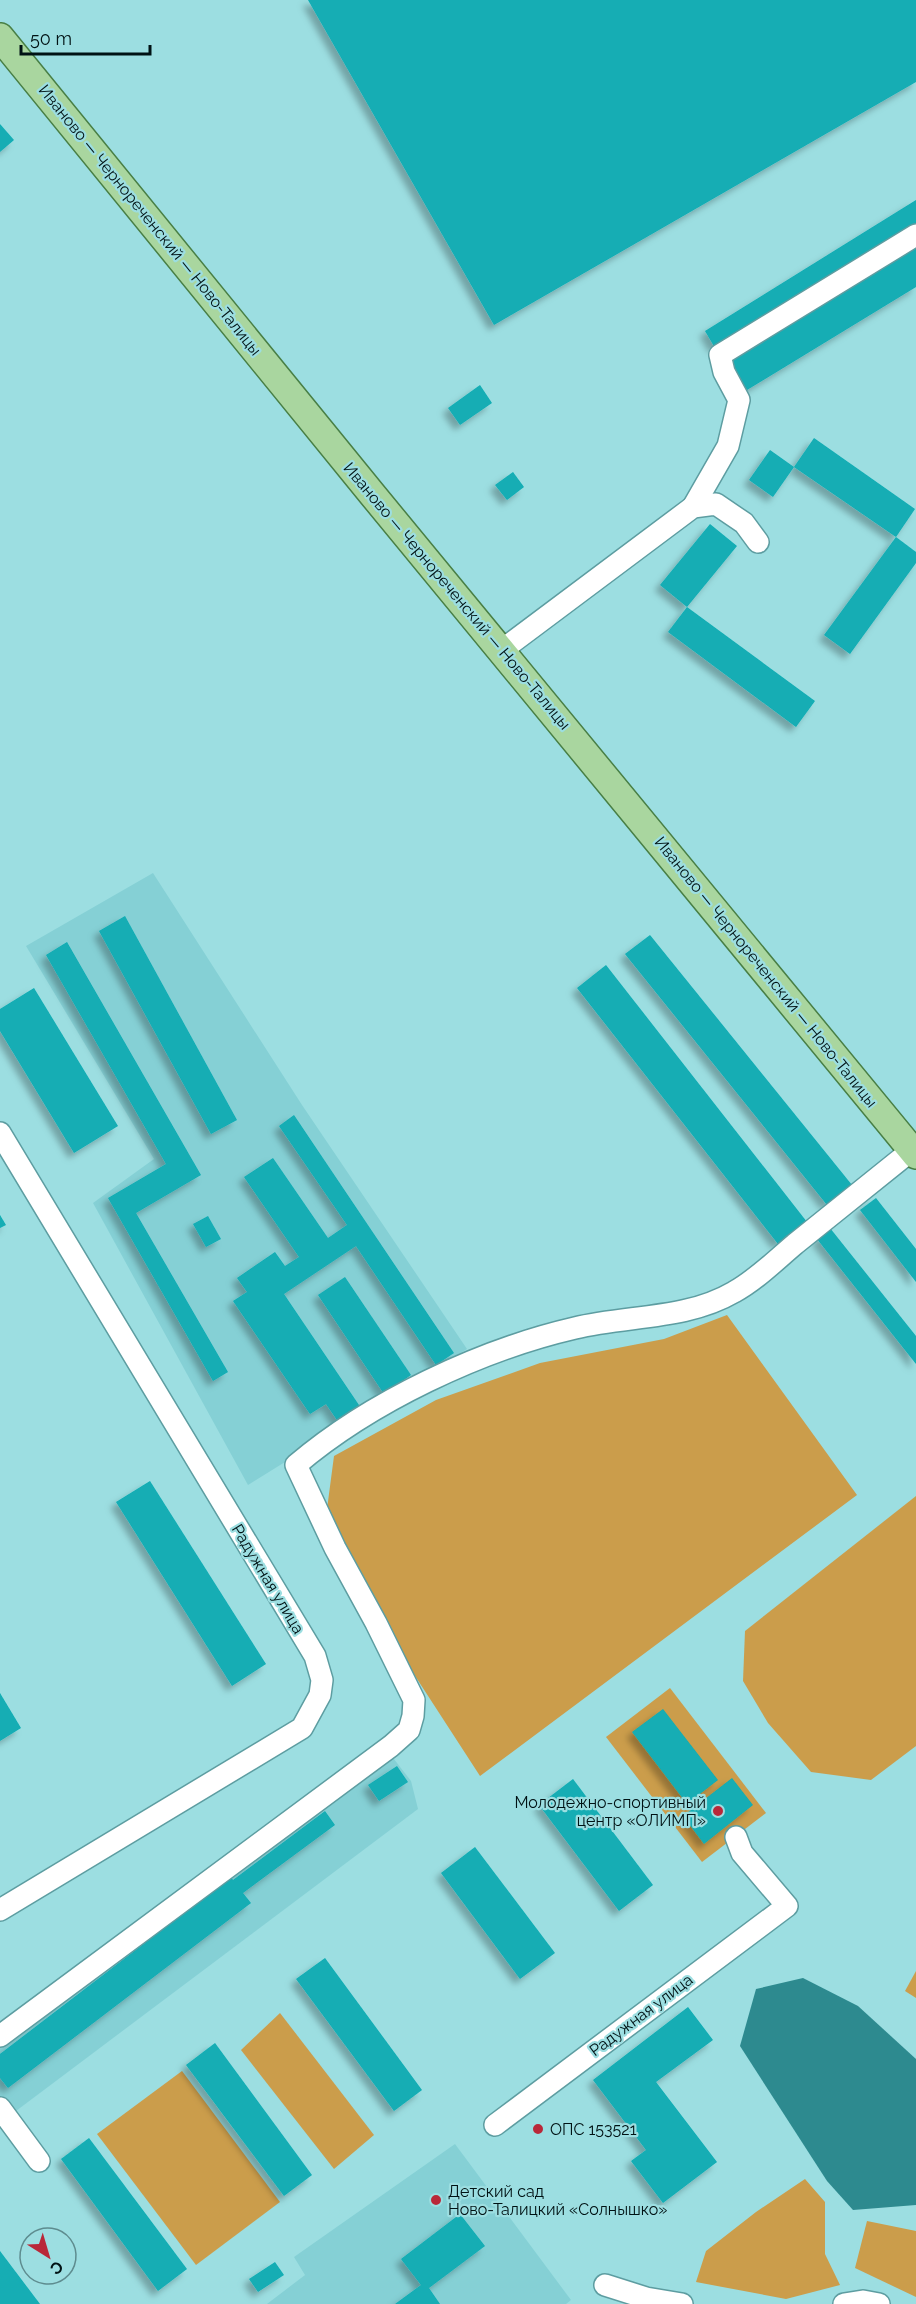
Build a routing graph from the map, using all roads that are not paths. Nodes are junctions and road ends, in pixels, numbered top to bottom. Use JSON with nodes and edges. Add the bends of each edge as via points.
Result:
{"nodes":[{"id":1,"x":0,"y":37,"type":"edge"},
{"id":2,"x":916,"y":235,"type":"edge"},
{"id":3,"x":693,"y":507,"type":"junction"},
{"id":4,"x":758,"y":542,"type":"dead end"},
{"id":5,"x":502,"y":650,"type":"junction"},
{"id":6,"x":0,"y":1133,"type":"edge"},
{"id":7,"x":914,"y":1152,"type":"edge"},
{"id":8,"x":736,"y":1837,"type":"dead end"},
{"id":9,"x":0,"y":1910,"type":"edge"},
{"id":10,"x":0,"y":2036,"type":"edge"},
{"id":11,"x":0,"y":2108,"type":"edge"},
{"id":12,"x":495,"y":2125,"type":"dead end"},
{"id":13,"x":39,"y":2161,"type":"dead end"},
{"id":14,"x":605,"y":2285,"type":"dead end"},
{"id":15,"x":682,"y":2304,"type":"edge"},
{"id":16,"x":844,"y":2304,"type":"edge"},
{"id":17,"x":879,"y":2304,"type":"edge"}],
"edges":[{"from":1,"to":5,"type":"main road","name":"Иваново — Чернореченский — Ново-Талицы"},
{"from":2,"to":3,"type":"street","via":[[720,355],[739,400],[728,446]]},
{"from":3,"to":4,"type":"street","via":[[716,504],[744,523]]},
{"from":3,"to":5,"type":"street"},
{"from":5,"to":7,"type":"main road","name":"Иваново — Чернореченский — Ново-Талицы"},
{"from":6,"to":9,"type":"street","name":"Радужная улица","via":[[315,1656],[322,1680],[320,1695],[302,1728]]},
{"from":7,"to":10,"type":"street","via":[[735,1292],[698,1308],[577,1327],[482,1357],[393,1400],[323,1442],[296,1466],[414,1700],[409,1730]]},
{"from":8,"to":12,"type":"street","name":"Радужная улица","via":[[742,1853],[787,1906]]},
{"from":11,"to":13,"type":"street"},
{"from":14,"to":15,"type":"street"},
{"from":16,"to":17,"type":"street"}]}
